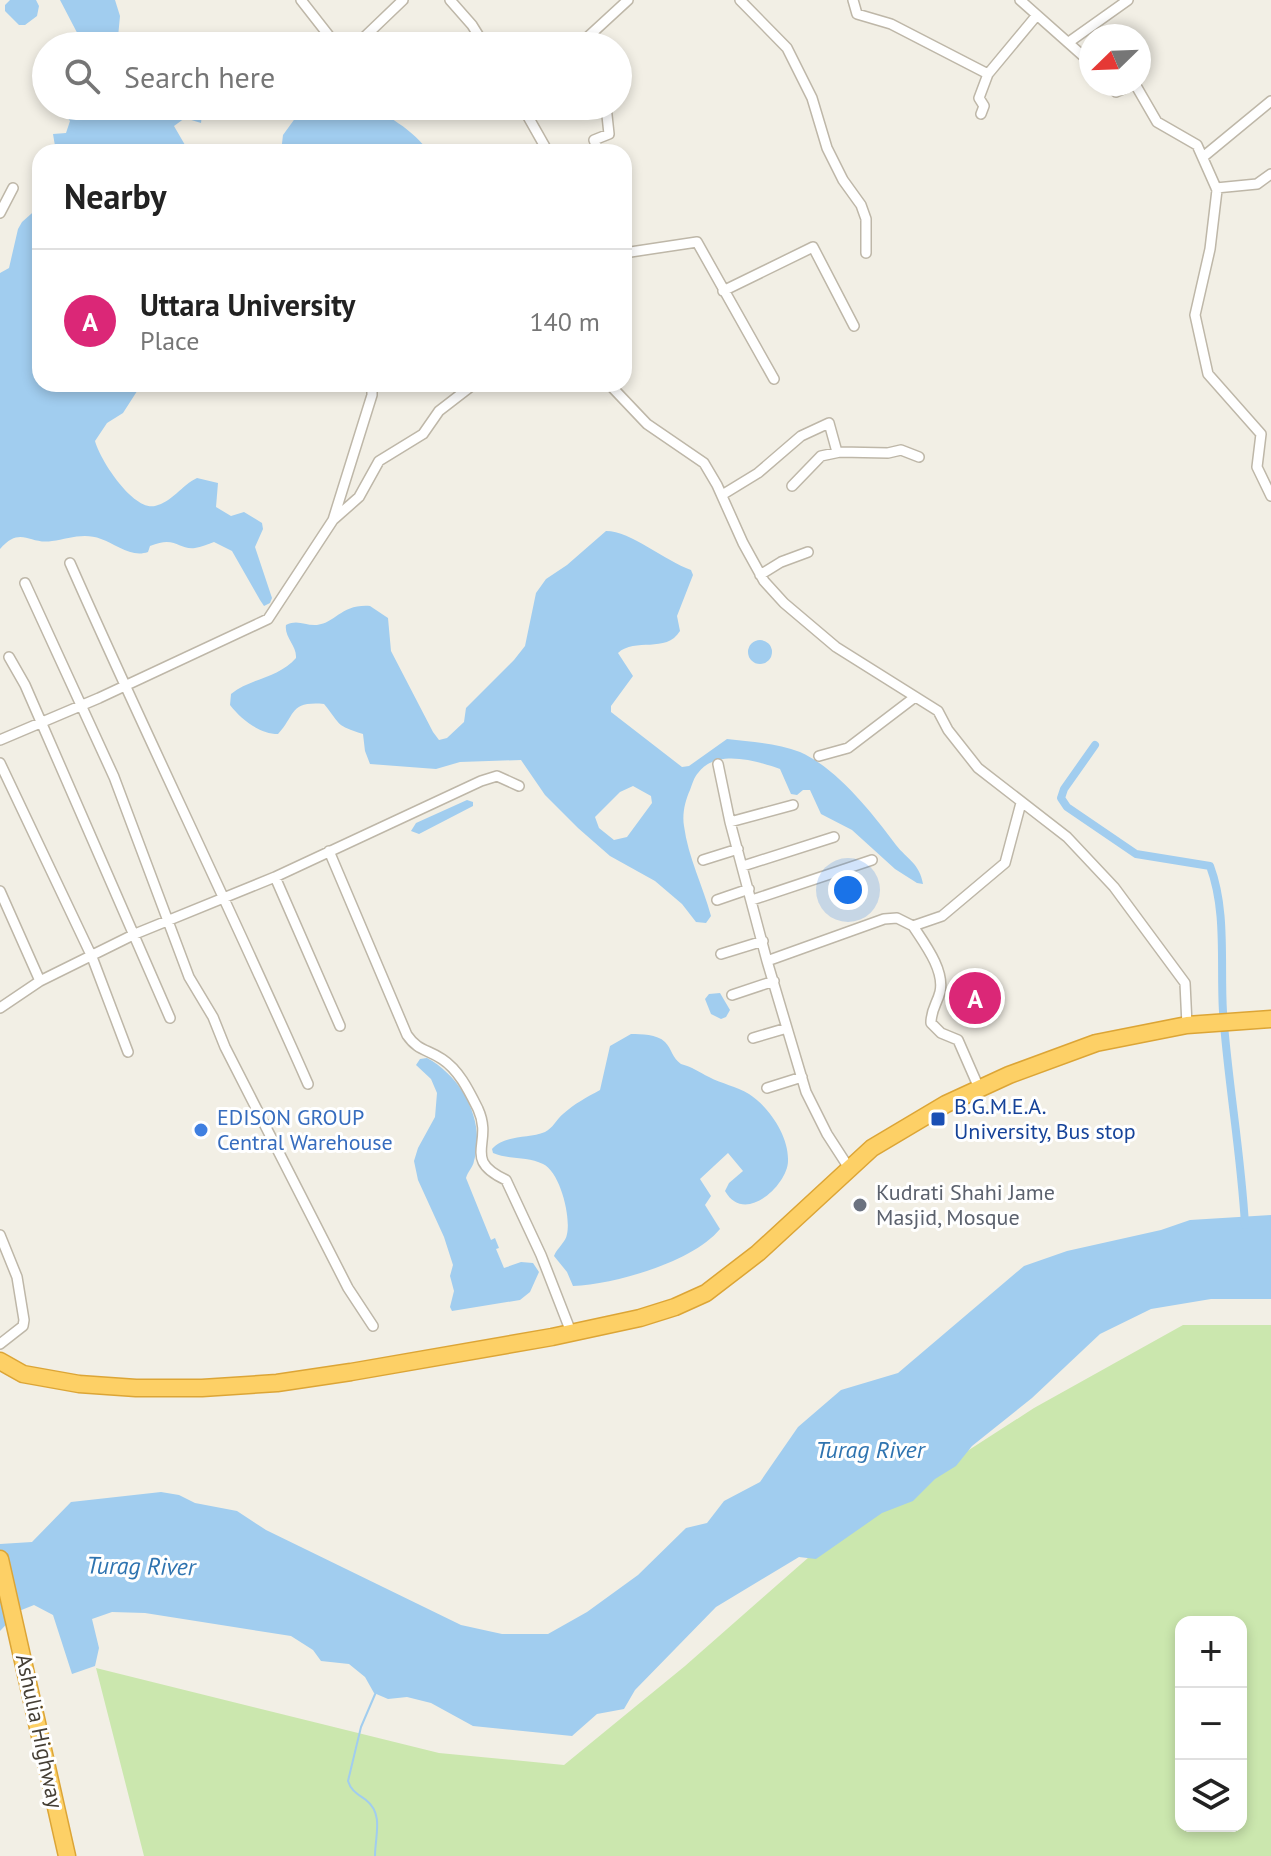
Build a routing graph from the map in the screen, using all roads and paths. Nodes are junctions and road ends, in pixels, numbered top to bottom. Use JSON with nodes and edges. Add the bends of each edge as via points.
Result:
{"nodes":[{"id":1,"x":301,"y":0,"type":"edge"},
{"id":2,"x":403,"y":0,"type":"edge"},
{"id":3,"x":450,"y":0,"type":"edge"},
{"id":4,"x":628,"y":0,"type":"edge"},
{"id":5,"x":740,"y":0,"type":"edge"},
{"id":6,"x":853,"y":0,"type":"edge"},
{"id":7,"x":1020,"y":0,"type":"edge"},
{"id":8,"x":1128,"y":0,"type":"edge"},
{"id":9,"x":1037,"y":15,"type":"junction"},
{"id":10,"x":326,"y":32,"type":"edge"},
{"id":11,"x":370,"y":32,"type":"edge"},
{"id":12,"x":476,"y":32,"type":"edge"},
{"id":13,"x":593,"y":32,"type":"edge"},
{"id":14,"x":1069,"y":42,"type":"junction"},
{"id":15,"x":1079,"y":52,"type":"edge"},
{"id":16,"x":988,"y":74,"type":"junction"},
{"id":17,"x":1142,"y":96,"type":"edge"},
{"id":18,"x":1271,"y":101,"type":"edge"},
{"id":19,"x":981,"y":114,"type":"dead end"},
{"id":20,"x":530,"y":120,"type":"edge"},
{"id":21,"x":608,"y":120,"type":"edge"},
{"id":22,"x":543,"y":144,"type":"edge"},
{"id":23,"x":596,"y":144,"type":"edge"},
{"id":24,"x":1203,"y":157,"type":"junction"},
{"id":25,"x":1271,"y":174,"type":"edge"},
{"id":26,"x":13,"y":188,"type":"dead end"},
{"id":27,"x":1216,"y":188,"type":"junction"},
{"id":28,"x":0,"y":213,"type":"edge"},
{"id":29,"x":632,"y":252,"type":"edge"},
{"id":30,"x":866,"y":253,"type":"dead end"},
{"id":31,"x":723,"y":291,"type":"junction"},
{"id":32,"x":854,"y":326,"type":"dead end"},
{"id":33,"x":774,"y":379,"type":"dead end"},
{"id":34,"x":372,"y":392,"type":"edge"},
{"id":35,"x":464,"y":392,"type":"edge"},
{"id":36,"x":617,"y":392,"type":"edge"},
{"id":37,"x":837,"y":452,"type":"junction"},
{"id":38,"x":919,"y":457,"type":"dead end"},
{"id":39,"x":792,"y":486,"type":"dead end"},
{"id":40,"x":722,"y":495,"type":"junction"},
{"id":41,"x":1271,"y":496,"type":"edge"},
{"id":42,"x":333,"y":520,"type":"junction"},
{"id":43,"x":808,"y":552,"type":"dead end"},
{"id":44,"x":70,"y":563,"type":"dead end"},
{"id":45,"x":760,"y":575,"type":"junction"},
{"id":46,"x":25,"y":583,"type":"dead end"},
{"id":47,"x":9,"y":657,"type":"dead end"},
{"id":48,"x":125,"y":686,"type":"junction"},
{"id":49,"x":915,"y":697,"type":"junction"},
{"id":50,"x":79,"y":706,"type":"junction"},
{"id":51,"x":40,"y":722,"type":"junction"},
{"id":52,"x":0,"y":740,"type":"edge"},
{"id":53,"x":819,"y":756,"type":"dead end"},
{"id":54,"x":0,"y":763,"type":"edge"},
{"id":55,"x":718,"y":764,"type":"dead end"},
{"id":56,"x":519,"y":786,"type":"dead end"},
{"id":57,"x":1021,"y":803,"type":"junction"},
{"id":58,"x":793,"y":805,"type":"dead end"},
{"id":59,"x":730,"y":822,"type":"junction"},
{"id":60,"x":834,"y":837,"type":"dead end"},
{"id":61,"x":738,"y":849,"type":"junction"},
{"id":62,"x":329,"y":851,"type":"junction"},
{"id":63,"x":703,"y":860,"type":"dead end"},
{"id":64,"x":872,"y":860,"type":"dead end"},
{"id":65,"x":743,"y":866,"type":"junction"},
{"id":66,"x":275,"y":877,"type":"junction"},
{"id":67,"x":749,"y":889,"type":"junction"},
{"id":68,"x":0,"y":891,"type":"edge"},
{"id":69,"x":223,"y":898,"type":"junction"},
{"id":70,"x":717,"y":900,"type":"dead end"},
{"id":71,"x":752,"y":900,"type":"junction"},
{"id":72,"x":166,"y":923,"type":"junction"},
{"id":73,"x":913,"y":926,"type":"junction"},
{"id":74,"x":135,"y":934,"type":"junction"},
{"id":75,"x":763,"y":941,"type":"junction"},
{"id":76,"x":721,"y":954,"type":"dead end"},
{"id":77,"x":92,"y":957,"type":"junction"},
{"id":78,"x":767,"y":961,"type":"junction"},
{"id":79,"x":40,"y":981,"type":"junction"},
{"id":80,"x":774,"y":981,"type":"junction"},
{"id":81,"x":732,"y":995,"type":"dead end"},
{"id":82,"x":0,"y":1008,"type":"edge"},
{"id":83,"x":170,"y":1018,"type":"dead end"},
{"id":84,"x":1271,"y":1019,"type":"edge"},
{"id":85,"x":1192,"y":1025,"type":"junction"},
{"id":86,"x":340,"y":1026,"type":"dead end"},
{"id":87,"x":787,"y":1028,"type":"junction"},
{"id":88,"x":753,"y":1038,"type":"dead end"},
{"id":89,"x":128,"y":1052,"type":"dead end"},
{"id":90,"x":802,"y":1077,"type":"junction"},
{"id":91,"x":308,"y":1084,"type":"dead end"},
{"id":92,"x":767,"y":1088,"type":"dead end"},
{"id":93,"x":979,"y":1088,"type":"junction"},
{"id":94,"x":849,"y":1168,"type":"junction"},
{"id":95,"x":0,"y":1235,"type":"edge"},
{"id":96,"x":373,"y":1326,"type":"dead end"},
{"id":97,"x":571,"y":1332,"type":"junction"},
{"id":98,"x":0,"y":1344,"type":"edge"},
{"id":99,"x":0,"y":1361,"type":"edge"},
{"id":100,"x":0,"y":1372,"type":"edge"},
{"id":101,"x":23,"y":1374,"type":"junction"},
{"id":102,"x":0,"y":1559,"type":"edge"},
{"id":103,"x":67,"y":1856,"type":"edge"}],
"edges":[{"from":1,"to":10,"type":"street"},
{"from":2,"to":11,"type":"street"},
{"from":3,"to":12,"type":"street"},
{"from":4,"to":13,"type":"street"},
{"from":5,"to":30,"type":"street","via":[[787,48],[812,98],[827,148],[866,219]]},
{"from":6,"to":16,"type":"street","via":[[857,14],[891,24]]},
{"from":7,"to":9,"type":"street"},
{"from":8,"to":14,"type":"street"},
{"from":9,"to":14,"type":"street"},
{"from":9,"to":16,"type":"street"},
{"from":14,"to":15,"type":"street"},
{"from":16,"to":19,"type":"street","via":[[979,98]]},
{"from":17,"to":24,"type":"street","via":[[1157,122],[1197,145]]},
{"from":18,"to":24,"type":"street"},
{"from":20,"to":22,"type":"street"},
{"from":21,"to":23,"type":"street","via":[[609,134],[594,140]]},
{"from":24,"to":27,"type":"street"},
{"from":25,"to":27,"type":"street","via":[[1257,184]]},
{"from":26,"to":28,"type":"street"},
{"from":27,"to":41,"type":"street","via":[[1210,249],[1195,315],[1208,374],[1261,434],[1257,467]]},
{"from":29,"to":31,"type":"street","via":[[697,242]]},
{"from":31,"to":32,"type":"street","via":[[813,247]]},
{"from":31,"to":33,"type":"street"},
{"from":34,"to":42,"type":"street"},
{"from":35,"to":42,"type":"street","via":[[439,411],[423,434],[379,461],[359,497]]},
{"from":36,"to":40,"type":"street","via":[[647,424],[704,463]]},
{"from":37,"to":38,"type":"street","via":[[901,450]]},
{"from":37,"to":39,"type":"street","via":[[821,456]]},
{"from":37,"to":40,"type":"street","via":[[829,423],[801,436]]},
{"from":40,"to":45,"type":"street"},
{"from":42,"to":48,"type":"street","via":[[268,619]]},
{"from":43,"to":45,"type":"street"},
{"from":44,"to":48,"type":"street"},
{"from":45,"to":49,"type":"street","via":[[816,632]]},
{"from":46,"to":50,"type":"street"},
{"from":47,"to":51,"type":"street"},
{"from":48,"to":50,"type":"street"},
{"from":48,"to":69,"type":"street"},
{"from":49,"to":53,"type":"street","via":[[848,748]]},
{"from":49,"to":57,"type":"street","via":[[938,711],[973,762]]},
{"from":50,"to":51,"type":"street"},
{"from":50,"to":72,"type":"street","via":[[130,816]]},
{"from":51,"to":52,"type":"street"},
{"from":51,"to":74,"type":"street"},
{"from":54,"to":77,"type":"street"},
{"from":55,"to":59,"type":"street"},
{"from":56,"to":62,"type":"street","via":[[490,777]]},
{"from":57,"to":73,"type":"street","via":[[1005,863],[942,916]]},
{"from":57,"to":85,"type":"street","via":[[1067,837],[1139,918],[1185,983]]},
{"from":58,"to":59,"type":"street"},
{"from":59,"to":61,"type":"street"},
{"from":60,"to":65,"type":"street"},
{"from":61,"to":63,"type":"street"},
{"from":61,"to":65,"type":"street"},
{"from":62,"to":66,"type":"street"},
{"from":62,"to":97,"type":"street","via":[[407,1035],[414,1046],[450,1065],[470,1093],[485,1129],[481,1160],[491,1174],[506,1180]]},
{"from":64,"to":71,"type":"street"},
{"from":65,"to":67,"type":"street"},
{"from":66,"to":69,"type":"street"},
{"from":66,"to":86,"type":"street"},
{"from":67,"to":70,"type":"street"},
{"from":67,"to":71,"type":"street"},
{"from":68,"to":79,"type":"street"},
{"from":69,"to":72,"type":"street"},
{"from":69,"to":91,"type":"street"},
{"from":71,"to":75,"type":"street"},
{"from":72,"to":74,"type":"street"},
{"from":72,"to":96,"type":"street","via":[[293,1182]]},
{"from":73,"to":78,"type":"street","via":[[897,918],[884,919]]},
{"from":73,"to":93,"type":"street","via":[[937,969],[941,990],[931,1023],[958,1040]]},
{"from":74,"to":77,"type":"street"},
{"from":74,"to":83,"type":"street"},
{"from":75,"to":76,"type":"street"},
{"from":75,"to":78,"type":"street"},
{"from":77,"to":79,"type":"street"},
{"from":77,"to":89,"type":"street"},
{"from":78,"to":80,"type":"street"},
{"from":79,"to":82,"type":"street"},
{"from":80,"to":81,"type":"street"},
{"from":80,"to":87,"type":"street"},
{"from":84,"to":85,"type":"highway"},
{"from":85,"to":93,"type":"highway","via":[[1096,1043]]},
{"from":87,"to":88,"type":"street"},
{"from":87,"to":90,"type":"street"},
{"from":90,"to":92,"type":"street"},
{"from":90,"to":94,"type":"street"},
{"from":93,"to":94,"type":"highway","via":[[910,1124]]},
{"from":94,"to":97,"type":"highway","via":[[758,1253],[706,1293],[640,1318]]},
{"from":95,"to":98,"type":"street","via":[[17,1277],[24,1320]]},
{"from":97,"to":101,"type":"highway","via":[[277,1383],[136,1388]]},
{"from":99,"to":101,"type":"highway"},
{"from":100,"to":101,"type":"highway"},
{"from":102,"to":103,"type":"highway","name":"Ashulia Highway"}]}
